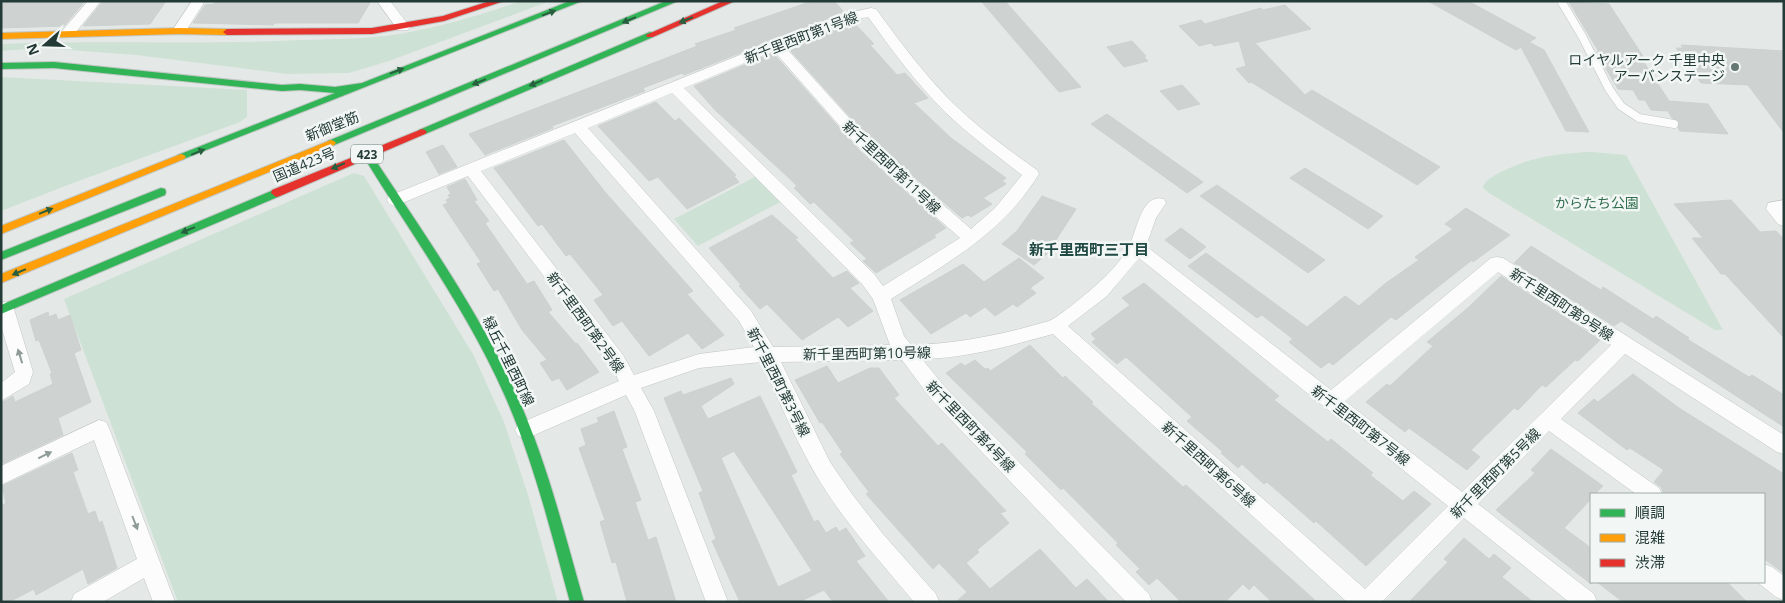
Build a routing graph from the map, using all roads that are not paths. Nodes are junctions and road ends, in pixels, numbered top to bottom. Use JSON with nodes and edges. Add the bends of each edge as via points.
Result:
{"nodes":[{"id":1,"x":95,"y":1,"type":"edge"},
{"id":2,"x":199,"y":1,"type":"edge"},
{"id":3,"x":383,"y":1,"type":"edge"},
{"id":4,"x":500,"y":1,"type":"edge"},
{"id":5,"x":578,"y":1,"type":"edge"},
{"id":6,"x":674,"y":1,"type":"edge"},
{"id":7,"x":730,"y":1,"type":"edge"},
{"id":8,"x":1561,"y":1,"type":"edge"},
{"id":9,"x":403,"y":26,"type":"junction"},
{"id":10,"x":179,"y":31,"type":"junction"},
{"id":11,"x":67,"y":34,"type":"junction"},
{"id":12,"x":1,"y":36,"type":"edge"},
{"id":13,"x":777,"y":46,"type":"junction"},
{"id":14,"x":1,"y":66,"type":"edge"},
{"id":15,"x":366,"y":83,"type":"junction"},
{"id":16,"x":674,"y":87,"type":"junction"},
{"id":17,"x":285,"y":97,"type":"junction"},
{"id":18,"x":1674,"y":124,"type":"dead end"},
{"id":19,"x":259,"y":126,"type":"junction"},
{"id":20,"x":578,"y":126,"type":"junction"},
{"id":21,"x":368,"y":154,"type":"junction"},
{"id":22,"x":472,"y":170,"type":"junction"},
{"id":23,"x":171,"y":188,"type":"dead end"},
{"id":24,"x":394,"y":200,"type":"junction"},
{"id":25,"x":137,"y":202,"type":"junction"},
{"id":26,"x":1158,"y":203,"type":"dead end"},
{"id":27,"x":1784,"y":206,"type":"edge"},
{"id":28,"x":144,"y":219,"type":"junction"},
{"id":29,"x":1784,"y":220,"type":"edge"},
{"id":30,"x":1,"y":230,"type":"edge"},
{"id":31,"x":972,"y":239,"type":"junction"},
{"id":32,"x":1,"y":244,"type":"edge"},
{"id":33,"x":1137,"y":248,"type":"junction"},
{"id":34,"x":1,"y":256,"type":"edge"},
{"id":35,"x":61,"y":267,"type":"dead end"},
{"id":36,"x":1,"y":279,"type":"edge"},
{"id":37,"x":881,"y":296,"type":"junction"},
{"id":38,"x":3,"y":309,"type":"edge"},
{"id":39,"x":1056,"y":326,"type":"junction"},
{"id":40,"x":1623,"y":344,"type":"junction"},
{"id":41,"x":904,"y":351,"type":"junction"},
{"id":42,"x":768,"y":354,"type":"junction"},
{"id":43,"x":630,"y":384,"type":"junction"},
{"id":44,"x":1,"y":393,"type":"edge"},
{"id":45,"x":1331,"y":401,"type":"junction"},
{"id":46,"x":1548,"y":420,"type":"junction"},
{"id":47,"x":525,"y":430,"type":"junction"},
{"id":48,"x":1784,"y":446,"type":"edge"},
{"id":49,"x":1,"y":476,"type":"edge"},
{"id":50,"x":1651,"y":493,"type":"edge"},
{"id":51,"x":1462,"y":505,"type":"junction"},
{"id":52,"x":150,"y":563,"type":"junction"},
{"id":53,"x":1765,"y":575,"type":"edge"},
{"id":54,"x":1784,"y":590,"type":"edge"},
{"id":55,"x":82,"y":602,"type":"edge"},
{"id":56,"x":164,"y":602,"type":"edge"},
{"id":57,"x":577,"y":602,"type":"edge"},
{"id":58,"x":717,"y":602,"type":"edge"},
{"id":59,"x":928,"y":602,"type":"edge"},
{"id":60,"x":1141,"y":602,"type":"edge"},
{"id":61,"x":1363,"y":602,"type":"edge"},
{"id":62,"x":1367,"y":602,"type":"edge"},
{"id":63,"x":1586,"y":602,"type":"edge"}],
"edges":[{"from":1,"to":11,"type":"street"},
{"from":2,"to":10,"type":"street"},
{"from":3,"to":9,"type":"street"},
{"from":4,"to":9,"type":"main road","via":[[456,15]]},
{"from":15,"to":5,"type":"main road","one_way":true},
{"from":6,"to":28,"type":"main road","name":"新御堂筋","number":"423","one_way":true},
{"from":7,"to":21,"type":"main road","name":"国道423号","number":"423","one_way":true},
{"from":8,"to":18,"type":"lane","via":[[1606,84],[1623,108],[1642,119]]},
{"from":9,"to":10,"type":"main road","via":[[332,32]]},
{"from":10,"to":11,"type":"main road"},
{"from":11,"to":12,"type":"main road"},
{"from":13,"to":16,"type":"street","name":"新千里西町第1号線"},
{"from":13,"to":31,"type":"street","name":"新千里西町第11号線","via":[[852,132]]},
{"from":13,"to":31,"type":"street","name":"新千里西町第1号線","via":[[844,18],[870,12],[939,98],[1031,174],[1009,205]]},
{"from":14,"to":17,"type":"main road","via":[[54,65]]},
{"from":15,"to":17,"type":"main road","via":[[335,90],[300,87]]},
{"from":15,"to":19,"type":"main road"},
{"from":16,"to":20,"type":"street","name":"新千里西町第1号線"},
{"from":16,"to":37,"type":"street","name":"新千里西町第4号線"},
{"from":17,"to":19,"type":"main road","via":[[281,110]]},
{"from":30,"to":19,"type":"main road","one_way":true},
{"from":20,"to":22,"type":"street","name":"新千里西町第1号線"},
{"from":20,"to":42,"type":"street","name":"新千里西町第3号線","via":[[745,316]]},
{"from":21,"to":24,"type":"main road","name":"緑丘千里西町線"},
{"from":21,"to":38,"type":"main road","name":"国道423号","number":"423","one_way":true},
{"from":22,"to":24,"type":"street","name":"新千里西町第1号線"},
{"from":22,"to":43,"type":"street","name":"新千里西町第2号線","via":[[617,360]]},
{"from":23,"to":25,"type":"main road"},
{"from":24,"to":47,"type":"main road","name":"緑丘千里西町線","via":[[476,325]]},
{"from":25,"to":32,"type":"main road","via":[[106,208]]},
{"from":25,"to":34,"type":"main road"},
{"from":26,"to":33,"type":"street","name":"新千里西町第10号線","via":[[1148,216]]},
{"from":27,"to":29,"type":"street","via":[[1774,209]]},
{"from":28,"to":35,"type":"main road","via":[[116,240]]},
{"from":28,"to":36,"type":"main road","name":"新御堂筋","number":"423","one_way":true},
{"from":31,"to":37,"type":"street","name":"新千里西町第1号線"},
{"from":33,"to":39,"type":"street","name":"新千里西町第10号線","via":[[1101,291]]},
{"from":33,"to":45,"type":"street","name":"新千里西町第7号線"},
{"from":37,"to":41,"type":"street","name":"新千里西町第4号線","via":[[896,339]]},
{"from":44,"to":38,"type":"street","one_way":true,"via":[[17,384],[24,372]]},
{"from":39,"to":41,"type":"street","name":"新千里西町第10号線","via":[[976,346]]},
{"from":39,"to":61,"type":"street","name":"新千里西町第6号線"},
{"from":40,"to":45,"type":"street","name":"新千里西町第9号線","via":[[1497,263]]},
{"from":40,"to":46,"type":"street","name":"新千里西町第5号線"},
{"from":40,"to":48,"type":"street","name":"新千里西町第9号線"},
{"from":41,"to":42,"type":"street","name":"新千里西町第10号線"},
{"from":41,"to":60,"type":"street","name":"新千里西町第4号線","via":[[938,393]]},
{"from":42,"to":43,"type":"street","name":"新千里西町第10号線","via":[[699,361]]},
{"from":42,"to":59,"type":"street","name":"新千里西町第3号線","via":[[823,468],[876,541]]},
{"from":43,"to":47,"type":"street","name":"新千里西町第10号線"},
{"from":43,"to":58,"type":"street","name":"新千里西町第2号線","via":[[644,411]]},
{"from":45,"to":51,"type":"street","name":"新千里西町第7号線"},
{"from":46,"to":50,"type":"street"},
{"from":46,"to":51,"type":"street","name":"新千里西町第5号線"},
{"from":47,"to":57,"type":"main road","name":"緑丘千里西町線"},
{"from":49,"to":52,"type":"street","one_way":true,"via":[[99,428]]},
{"from":51,"to":62,"type":"street","name":"新千里西町第5号線"},
{"from":51,"to":63,"type":"street","name":"新千里西町第7号線"},
{"from":52,"to":55,"type":"street"},
{"from":52,"to":56,"type":"street"},
{"from":53,"to":54,"type":"street"}]}
